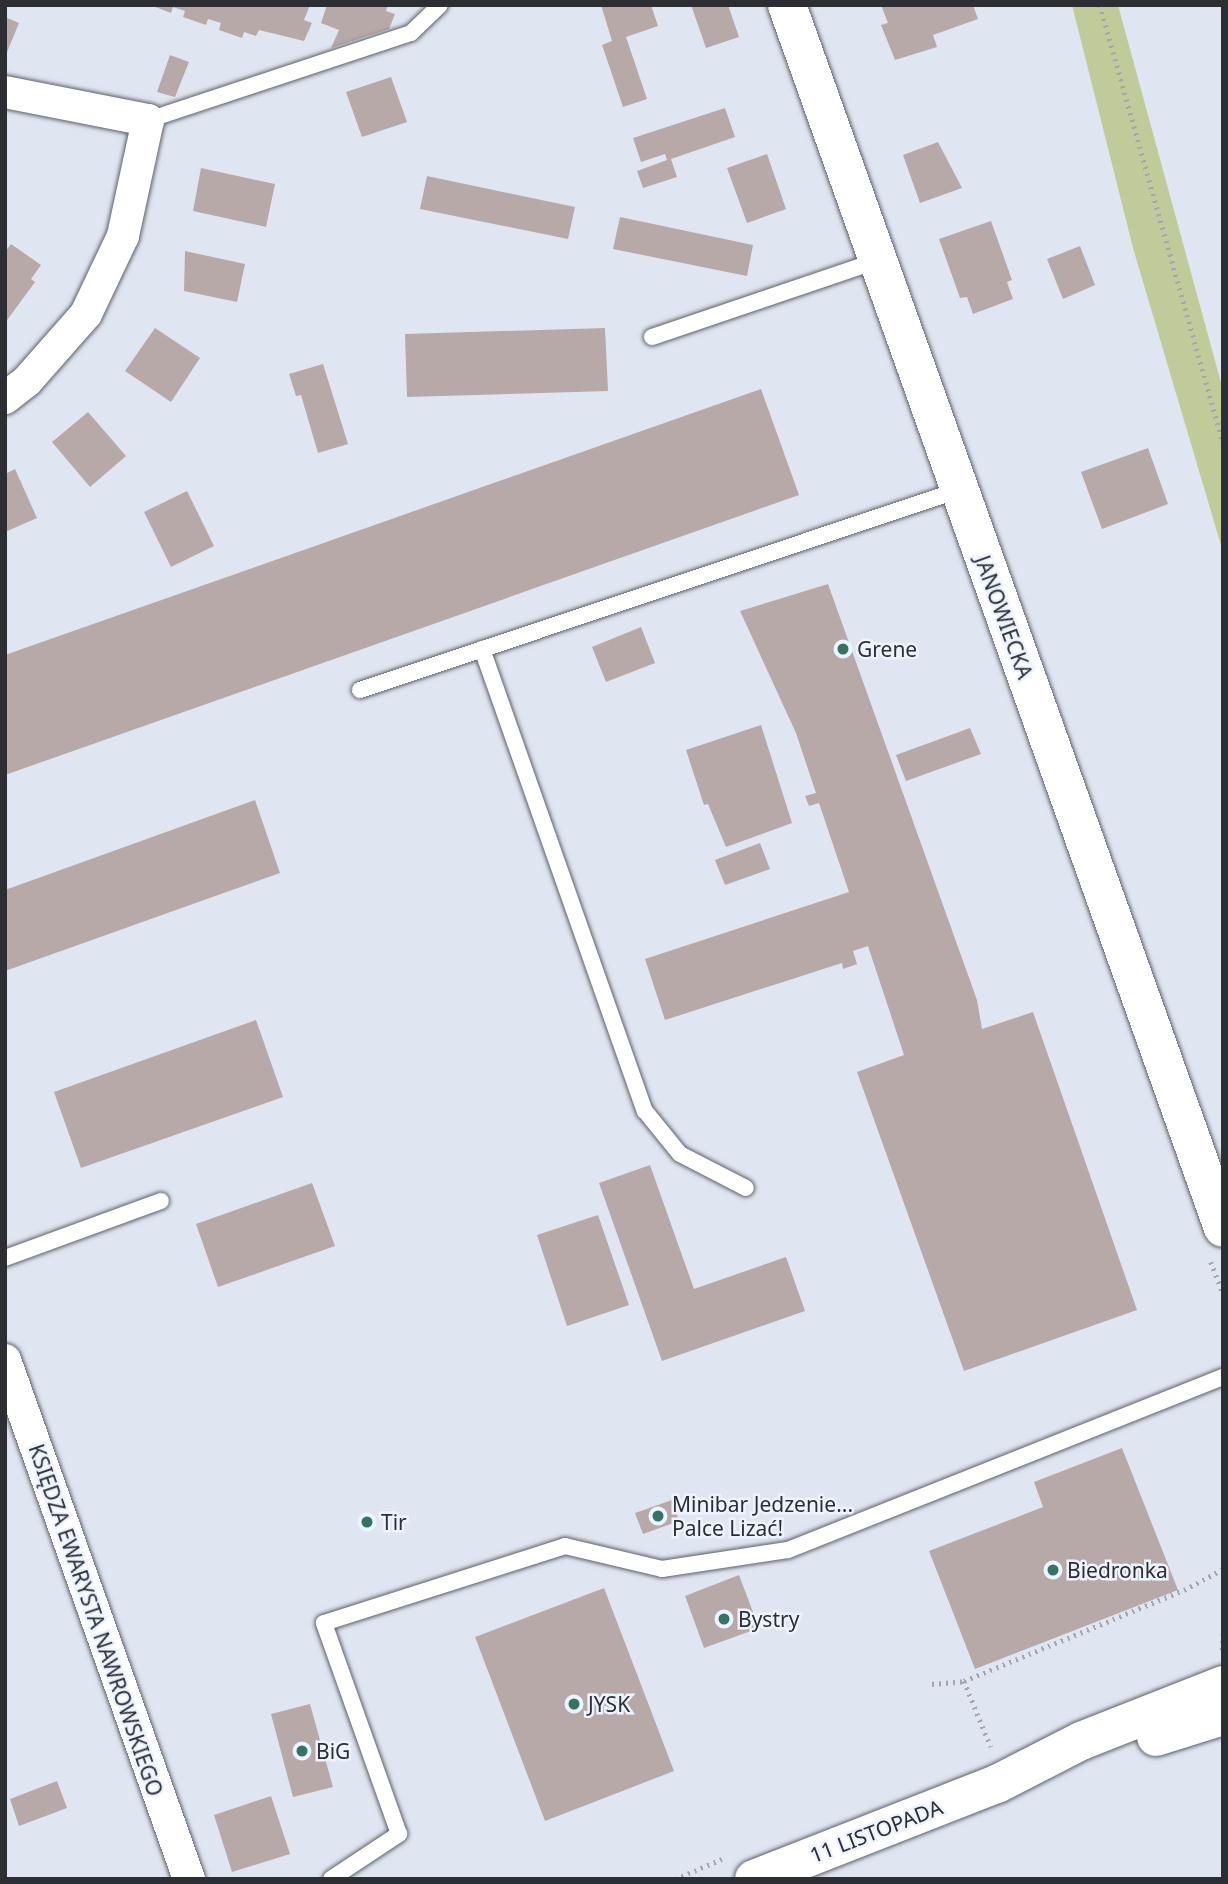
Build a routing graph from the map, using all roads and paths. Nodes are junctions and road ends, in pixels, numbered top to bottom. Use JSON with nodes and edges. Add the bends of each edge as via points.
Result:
{"nodes":[{"id":1,"x":440,"y":5,"type":"edge"},
{"id":2,"x":787,"y":5,"type":"edge"},
{"id":3,"x":1100,"y":5,"type":"edge"},
{"id":4,"x":5,"y":92,"type":"edge"},
{"id":5,"x":148,"y":120,"type":"junction"},
{"id":6,"x":877,"y":261,"type":"junction"},
{"id":7,"x":652,"y":337,"type":"dead end"},
{"id":8,"x":5,"y":398,"type":"edge"},
{"id":9,"x":1223,"y":444,"type":"edge"},
{"id":10,"x":959,"y":490,"type":"junction"},
{"id":11,"x":482,"y":649,"type":"junction"},
{"id":12,"x":360,"y":690,"type":"dead end"},
{"id":13,"x":746,"y":1188,"type":"dead end"},
{"id":14,"x":161,"y":1201,"type":"dead end"},
{"id":15,"x":1223,"y":1228,"type":"edge"},
{"id":16,"x":5,"y":1258,"type":"edge"},
{"id":17,"x":5,"y":1360,"type":"edge"},
{"id":18,"x":1223,"y":1377,"type":"edge"},
{"id":19,"x":1223,"y":1569,"type":"edge"},
{"id":20,"x":1223,"y":1630,"type":"edge"},
{"id":21,"x":1223,"y":1653,"type":"edge"},
{"id":22,"x":964,"y":1681,"type":"junction"},
{"id":23,"x":932,"y":1684,"type":"dead end"},
{"id":24,"x":1223,"y":1685,"type":"edge"},
{"id":25,"x":1223,"y":1716,"type":"edge"},
{"id":26,"x":995,"y":1767,"type":"junction"},
{"id":27,"x":189,"y":1879,"type":"edge"},
{"id":28,"x":331,"y":1879,"type":"edge"},
{"id":29,"x":754,"y":1879,"type":"edge"}],
"edges":[{"from":1,"to":5,"type":"lane","via":[[411,33]]},
{"from":2,"to":6,"type":"street","name":"JANOWIECKA"},
{"from":3,"to":9,"type":"path"},
{"from":4,"to":5,"type":"street"},
{"from":5,"to":8,"type":"street","via":[[123,236],[86,314],[27,381]]},
{"from":6,"to":7,"type":"lane"},
{"from":6,"to":10,"type":"street","name":"JANOWIECKA"},
{"from":10,"to":11,"type":"lane"},
{"from":10,"to":15,"type":"street","name":"JANOWIECKA"},
{"from":11,"to":12,"type":"lane"},
{"from":11,"to":13,"type":"lane","via":[[645,1111],[680,1154]]},
{"from":14,"to":16,"type":"lane"},
{"from":17,"to":27,"type":"street","name":"KSIĘDZA EWARYSTA NAWROWSKIEGO"},
{"from":18,"to":28,"type":"lane","via":[[788,1550],[662,1569],[565,1546],[324,1623],[399,1834]]},
{"from":19,"to":22,"type":"path","via":[[1184,1590]]},
{"from":20,"to":21,"type":"path"},
{"from":22,"to":23,"type":"path"},
{"from":22,"to":26,"type":"path"},
{"from":24,"to":26,"type":"street","name":"11 LISTOPADA","via":[[1081,1741]]},
{"from":25,"to":26,"type":"street","name":"11 LISTOPADA"},
{"from":26,"to":29,"type":"street","name":"11 LISTOPADA"}]}
